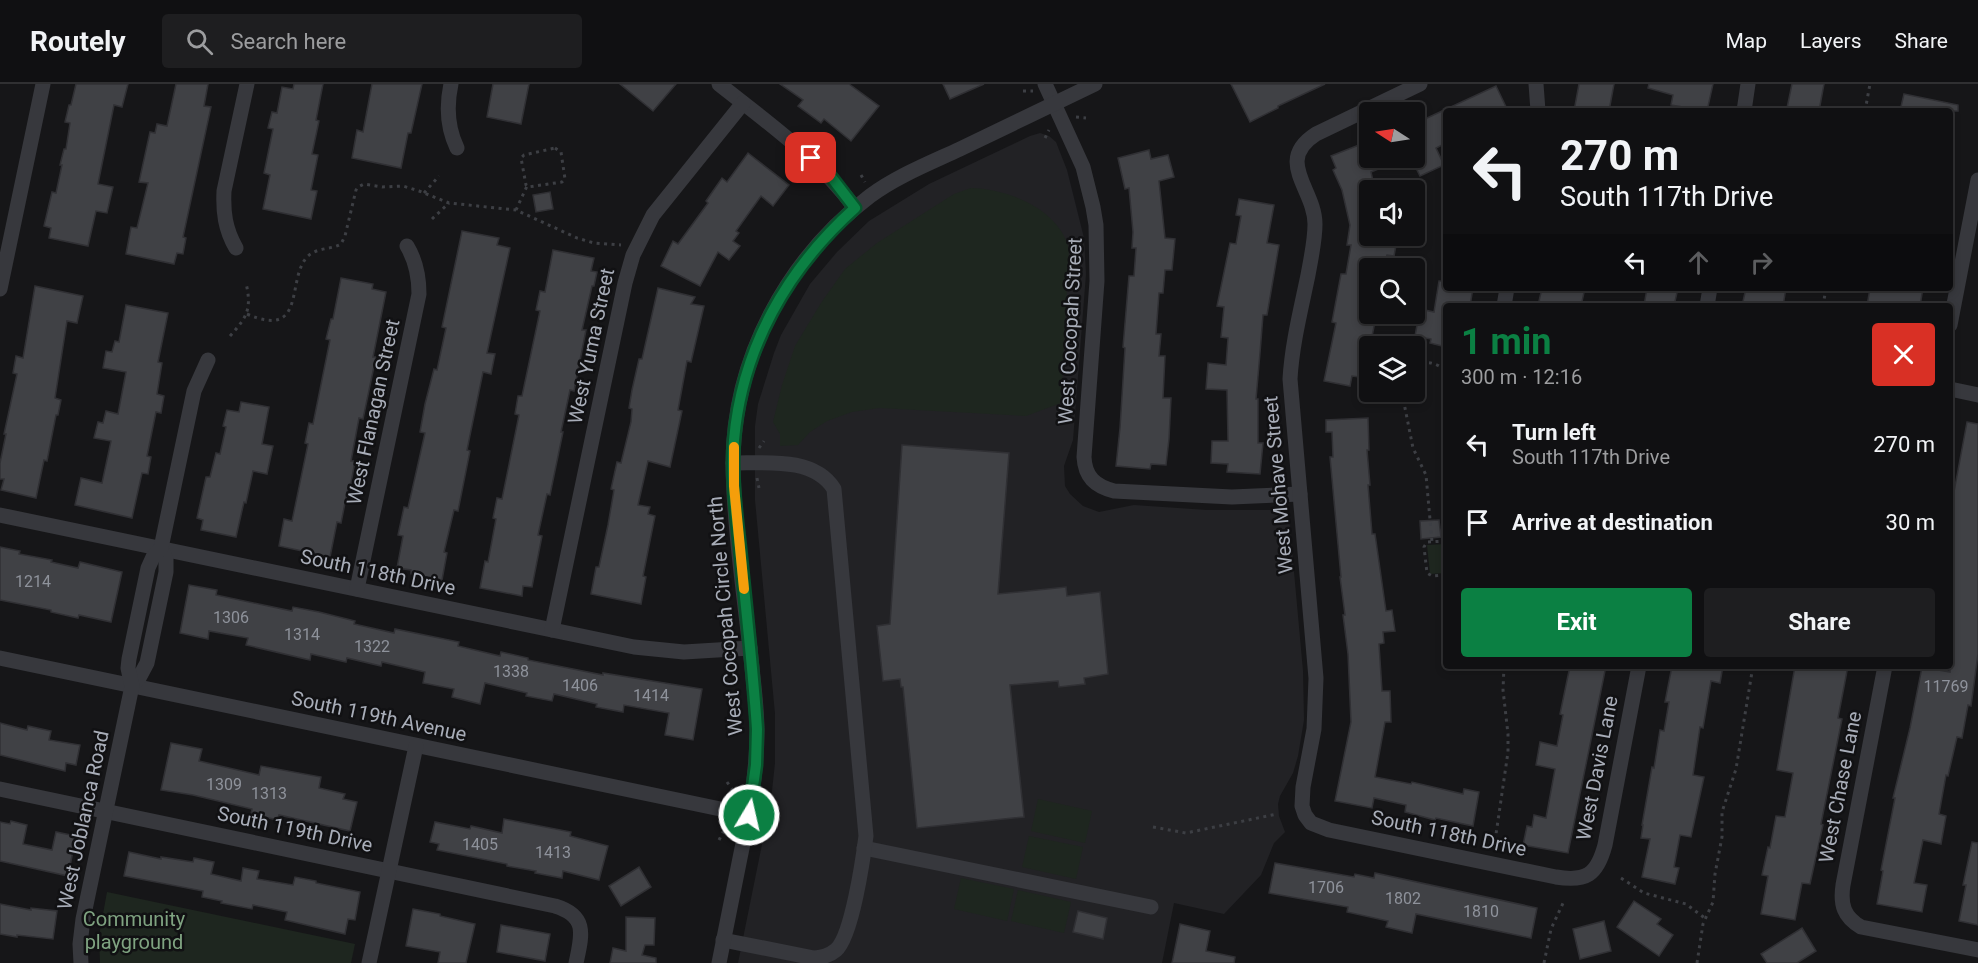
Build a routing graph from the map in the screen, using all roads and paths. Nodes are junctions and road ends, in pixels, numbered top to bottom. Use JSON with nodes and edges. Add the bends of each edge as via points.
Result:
{"nodes":[{"id":1,"x":43,"y":84,"type":"edge"},
{"id":2,"x":247,"y":84,"type":"edge"},
{"id":3,"x":451,"y":84,"type":"edge"},
{"id":4,"x":719,"y":84,"type":"edge"},
{"id":5,"x":1045,"y":84,"type":"edge"},
{"id":6,"x":1095,"y":84,"type":"edge"},
{"id":7,"x":1420,"y":84,"type":"edge"},
{"id":8,"x":1536,"y":84,"type":"edge"},
{"id":9,"x":1748,"y":84,"type":"edge"},
{"id":10,"x":1870,"y":84,"type":"edge"},
{"id":11,"x":743,"y":103,"type":"junction"},
{"id":12,"x":1054,"y":104,"type":"junction"},
{"id":13,"x":1538,"y":108,"type":"edge"},
{"id":14,"x":1744,"y":108,"type":"edge"},
{"id":15,"x":1866,"y":108,"type":"edge"},
{"id":16,"x":457,"y":148,"type":"dead end"},
{"id":17,"x":439,"y":176,"type":"dead end"},
{"id":18,"x":1978,"y":180,"type":"edge"},
{"id":19,"x":527,"y":186,"type":"junction"},
{"id":20,"x":424,"y":193,"type":"dead end"},
{"id":21,"x":448,"y":203,"type":"dead end"},
{"id":22,"x":855,"y":208,"type":"junction"},
{"id":23,"x":516,"y":210,"type":"dead end"},
{"id":24,"x":432,"y":219,"type":"dead end"},
{"id":25,"x":406,"y":246,"type":"dead end"},
{"id":26,"x":236,"y":248,"type":"dead end"},
{"id":27,"x":246,"y":283,"type":"dead end"},
{"id":28,"x":0,"y":289,"type":"edge"},
{"id":29,"x":1953,"y":309,"type":"edge"},
{"id":30,"x":230,"y":336,"type":"dead end"},
{"id":31,"x":208,"y":360,"type":"dead end"},
{"id":32,"x":1425,"y":363,"type":"edge"},
{"id":33,"x":1443,"y":369,"type":"edge"},
{"id":34,"x":1953,"y":391,"type":"edge"},
{"id":35,"x":1978,"y":395,"type":"edge"},
{"id":36,"x":1404,"y":402,"type":"edge"},
{"id":37,"x":734,"y":463,"type":"junction"},
{"id":38,"x":1299,"y":494,"type":"junction"},
{"id":39,"x":0,"y":514,"type":"edge"},
{"id":40,"x":1443,"y":541,"type":"edge"},
{"id":41,"x":1432,"y":542,"type":"junction"},
{"id":42,"x":161,"y":548,"type":"junction"},
{"id":43,"x":1443,"y":575,"type":"edge"},
{"id":44,"x":357,"y":589,"type":"junction"},
{"id":45,"x":552,"y":630,"type":"junction"},
{"id":46,"x":750,"y":648,"type":"junction"},
{"id":47,"x":0,"y":658,"type":"edge"},
{"id":48,"x":1504,"y":669,"type":"edge"},
{"id":49,"x":1638,"y":669,"type":"edge"},
{"id":50,"x":1753,"y":669,"type":"edge"},
{"id":51,"x":1884,"y":669,"type":"edge"},
{"id":52,"x":132,"y":686,"type":"junction"},
{"id":53,"x":416,"y":746,"type":"junction"},
{"id":54,"x":0,"y":789,"type":"edge"},
{"id":55,"x":106,"y":811,"type":"junction"},
{"id":56,"x":1277,"y":814,"type":"dead end"},
{"id":57,"x":749,"y":815,"type":"junction"},
{"id":58,"x":1305,"y":815,"type":"joint"},
{"id":59,"x":1153,"y":827,"type":"dead end"},
{"id":60,"x":864,"y":848,"type":"junction"},
{"id":61,"x":1493,"y":850,"type":"dead end"},
{"id":62,"x":389,"y":870,"type":"junction"},
{"id":63,"x":1590,"y":875,"type":"joint"},
{"id":64,"x":1621,"y":878,"type":"dead end"},
{"id":65,"x":1564,"y":901,"type":"dead end"},
{"id":66,"x":1150,"y":907,"type":"dead end"},
{"id":67,"x":1706,"y":919,"type":"junction"},
{"id":68,"x":723,"y":940,"type":"junction"},
{"id":69,"x":1978,"y":950,"type":"edge"},
{"id":70,"x":81,"y":963,"type":"edge"},
{"id":71,"x":369,"y":963,"type":"edge"},
{"id":72,"x":576,"y":963,"type":"edge"},
{"id":73,"x":718,"y":963,"type":"edge"},
{"id":74,"x":1544,"y":963,"type":"edge"},
{"id":75,"x":1697,"y":963,"type":"edge"}],
"edges":[{"from":1,"to":28,"type":"street"},
{"from":2,"to":26,"type":"street","via":[[224,199],[225,223]]},
{"from":3,"to":16,"type":"street","via":[[448,122]]},
{"from":4,"to":11,"type":"street"},
{"from":5,"to":12,"type":"street","name":"West Cocopah Street"},
{"from":6,"to":12,"type":"street","name":"West Cocopah Circle North"},
{"from":7,"to":38,"type":"street","name":"West Mohave Street","via":[[1316,134],[1297,154],[1298,174],[1311,201],[1315,222],[1290,379]]},
{"from":8,"to":13,"type":"street"},
{"from":9,"to":14,"type":"street"},
{"from":10,"to":15,"type":"path"},
{"from":11,"to":22,"type":"street","via":[[822,168]]},
{"from":11,"to":45,"type":"street","name":"West Yuma Street","via":[[653,215],[633,255]]},
{"from":12,"to":22,"type":"street","name":"West Cocopah Circle North","via":[[903,176]]},
{"from":12,"to":38,"type":"street","name":"West Cocopah Street","via":[[1083,167],[1096,225],[1097,281],[1084,457],[1091,480],[1114,490],[1232,497]]},
{"from":17,"to":20,"type":"path"},
{"from":18,"to":29,"type":"street"},
{"from":19,"to":19,"type":"path","via":[[523,156],[560,150],[565,179]]},
{"from":19,"to":23,"type":"path"},
{"from":21,"to":24,"type":"path"},
{"from":22,"to":37,"type":"street","name":"West Cocopah Circle North","via":[[798,270],[764,328],[741,394]]},
{"from":25,"to":44,"type":"street","name":"West Flanagan Street","via":[[417,268],[419,294]]},
{"from":27,"to":30,"type":"path","via":[[247,314]]},
{"from":31,"to":42,"type":"street","name":"West Joblanca Road","via":[[194,391]]},
{"from":32,"to":33,"type":"path","via":[[1432,362]]},
{"from":34,"to":35,"type":"street"},
{"from":36,"to":41,"type":"path","via":[[1413,448],[1426,476]]},
{"from":37,"to":46,"type":"street","name":"West Cocopah Circle North"},
{"from":37,"to":60,"type":"street","via":[[803,467],[821,474],[834,489],[865,812]]},
{"from":38,"to":58,"type":"street","name":"West Mohave Street","via":[[1316,686],[1314,729],[1301,797]]},
{"from":39,"to":42,"type":"street","name":"South 118th Drive"},
{"from":40,"to":41,"type":"path"},
{"from":41,"to":43,"type":"path","via":[[1424,547],[1427,573]]},
{"from":42,"to":44,"type":"street","name":"South 118th Drive"},
{"from":42,"to":52,"type":"street","name":"West Joblanca Road","via":[[166,572],[147,663]]},
{"from":44,"to":45,"type":"street","name":"South 118th Drive"},
{"from":45,"to":46,"type":"street","name":"South 118th Drive","via":[[666,651]]},
{"from":46,"to":57,"type":"street","name":"West Cocopah Circle North","via":[[757,729],[756,773]]},
{"from":47,"to":52,"type":"street","name":"South 119th Avenue"},
{"from":48,"to":61,"type":"path","via":[[1508,752]]},
{"from":49,"to":63,"type":"street","name":"West Davis Lane","via":[[1605,845]]},
{"from":50,"to":67,"type":"path","via":[[1736,770],[1722,812],[1713,902]]},
{"from":51,"to":69,"type":"street","name":"West Chase Lane","via":[[1842,905],[1852,922],[1871,930]]},
{"from":52,"to":53,"type":"street","name":"South 119th Avenue"},
{"from":52,"to":55,"type":"street","name":"West Joblanca Road"},
{"from":53,"to":57,"type":"street","name":"South 119th Avenue"},
{"from":53,"to":62,"type":"street"},
{"from":54,"to":55,"type":"street","name":"South 119th Drive"},
{"from":55,"to":62,"type":"street","name":"South 119th Drive"},
{"from":55,"to":70,"type":"street","name":"West Joblanca Road","via":[[81,930]]},
{"from":56,"to":59,"type":"path","via":[[1186,833]]},
{"from":57,"to":68,"type":"street","name":"West Cocopah Circle North"},
{"from":58,"to":63,"type":"street","name":"South 118th Drive","via":[[1320,827],[1374,839],[1556,877]]},
{"from":60,"to":66,"type":"street"},
{"from":60,"to":68,"type":"street","via":[[849,924],[837,950],[814,958]]},
{"from":62,"to":71,"type":"street"},
{"from":62,"to":72,"type":"street","name":"South 119th Drive","via":[[555,906],[571,913],[581,928]]},
{"from":64,"to":67,"type":"path","via":[[1644,893],[1686,904]]},
{"from":65,"to":74,"type":"path","via":[[1551,929]]},
{"from":67,"to":75,"type":"path"},
{"from":68,"to":73,"type":"street","name":"West Cocopah Circle North"}]}
